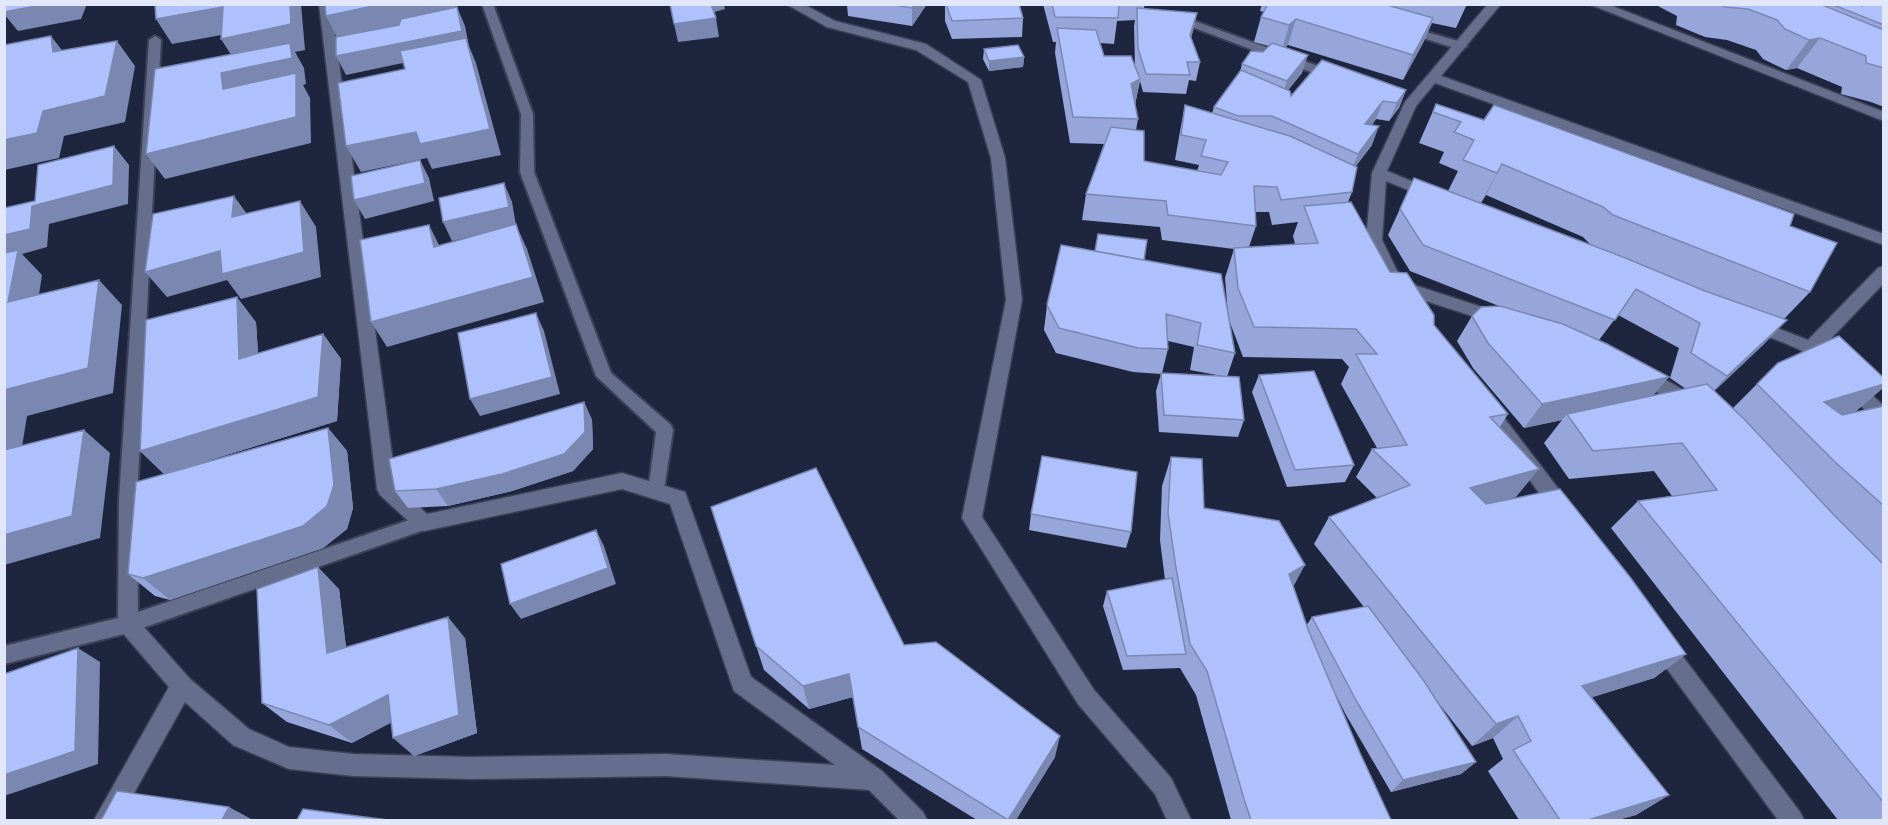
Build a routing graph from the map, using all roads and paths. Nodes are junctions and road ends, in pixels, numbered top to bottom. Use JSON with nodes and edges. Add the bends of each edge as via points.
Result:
{"nodes":[{"id":1,"x":326,"y":4,"type":"edge"},
{"id":2,"x":487,"y":4,"type":"edge"},
{"id":3,"x":792,"y":4,"type":"edge"},
{"id":4,"x":1495,"y":4,"type":"edge"},
{"id":5,"x":1595,"y":4,"type":"edge"},
{"id":6,"x":1167,"y":13,"type":"edge"},
{"id":7,"x":1392,"y":25,"type":"edge"},
{"id":8,"x":155,"y":40,"type":"edge"},
{"id":9,"x":1461,"y":46,"type":"junction"},
{"id":10,"x":1433,"y":78,"type":"junction"},
{"id":11,"x":1344,"y":80,"type":"edge"},
{"id":12,"x":1884,"y":117,"type":"edge"},
{"id":13,"x":1379,"y":173,"type":"junction"},
{"id":14,"x":1446,"y":200,"type":"edge"},
{"id":15,"x":1884,"y":240,"type":"edge"},
{"id":16,"x":1884,"y":272,"type":"edge"},
{"id":17,"x":1396,"y":285,"type":"junction"},
{"id":18,"x":1417,"y":314,"type":"edge"},
{"id":19,"x":1733,"y":316,"type":"edge"},
{"id":20,"x":1519,"y":326,"type":"edge"},
{"id":21,"x":1811,"y":348,"type":"junction"},
{"id":22,"x":1625,"y":369,"type":"edge"},
{"id":23,"x":1474,"y":391,"type":"edge"},
{"id":24,"x":1701,"y":414,"type":"edge"},
{"id":25,"x":1884,"y":417,"type":"edge"},
{"id":26,"x":657,"y":492,"type":"junction"},
{"id":27,"x":424,"y":524,"type":"junction"},
{"id":28,"x":1573,"y":524,"type":"edge"},
{"id":29,"x":128,"y":624,"type":"junction"},
{"id":30,"x":1651,"y":629,"type":"edge"},
{"id":31,"x":4,"y":655,"type":"edge"},
{"id":32,"x":182,"y":686,"type":"junction"},
{"id":33,"x":874,"y":780,"type":"junction"},
{"id":34,"x":106,"y":820,"type":"edge"},
{"id":35,"x":915,"y":820,"type":"edge"},
{"id":36,"x":1179,"y":820,"type":"edge"},
{"id":37,"x":1792,"y":820,"type":"edge"}],
"edges":[{"from":1,"to":27,"type":"street","via":[[387,489]]},
{"from":2,"to":26,"type":"lane","via":[[527,114],[527,172],[604,376],[665,430]]},
{"from":3,"to":36,"type":"street","via":[[831,24],[921,47],[974,80],[998,158],[1014,300],[972,518],[1086,697],[1163,786]]},
{"from":4,"to":9,"type":"street"},
{"from":5,"to":12,"type":"street"},
{"from":6,"to":11,"type":"lane"},
{"from":7,"to":9,"type":"lane"},
{"from":8,"to":29,"type":"lane","via":[[128,499]]},
{"from":9,"to":10,"type":"street"},
{"from":10,"to":13,"type":"street","via":[[1404,103]]},
{"from":10,"to":15,"type":"street"},
{"from":13,"to":14,"type":"street"},
{"from":13,"to":17,"type":"street","via":[[1374,240]]},
{"from":16,"to":21,"type":"street"},
{"from":17,"to":18,"type":"street"},
{"from":17,"to":20,"type":"street"},
{"from":19,"to":21,"type":"street"},
{"from":21,"to":25,"type":"street"},
{"from":22,"to":24,"type":"street","via":[[1663,387]]},
{"from":23,"to":28,"type":"street"},
{"from":26,"to":27,"type":"street","via":[[622,481]]},
{"from":26,"to":33,"type":"street","via":[[678,498],[742,684]]},
{"from":27,"to":29,"type":"lane"},
{"from":29,"to":31,"type":"lane"},
{"from":29,"to":32,"type":"street"},
{"from":30,"to":37,"type":"street"},
{"from":32,"to":33,"type":"street","via":[[241,737],[290,758],[353,765],[471,768],[666,765]]},
{"from":32,"to":34,"type":"street"},
{"from":33,"to":35,"type":"street"}]}
